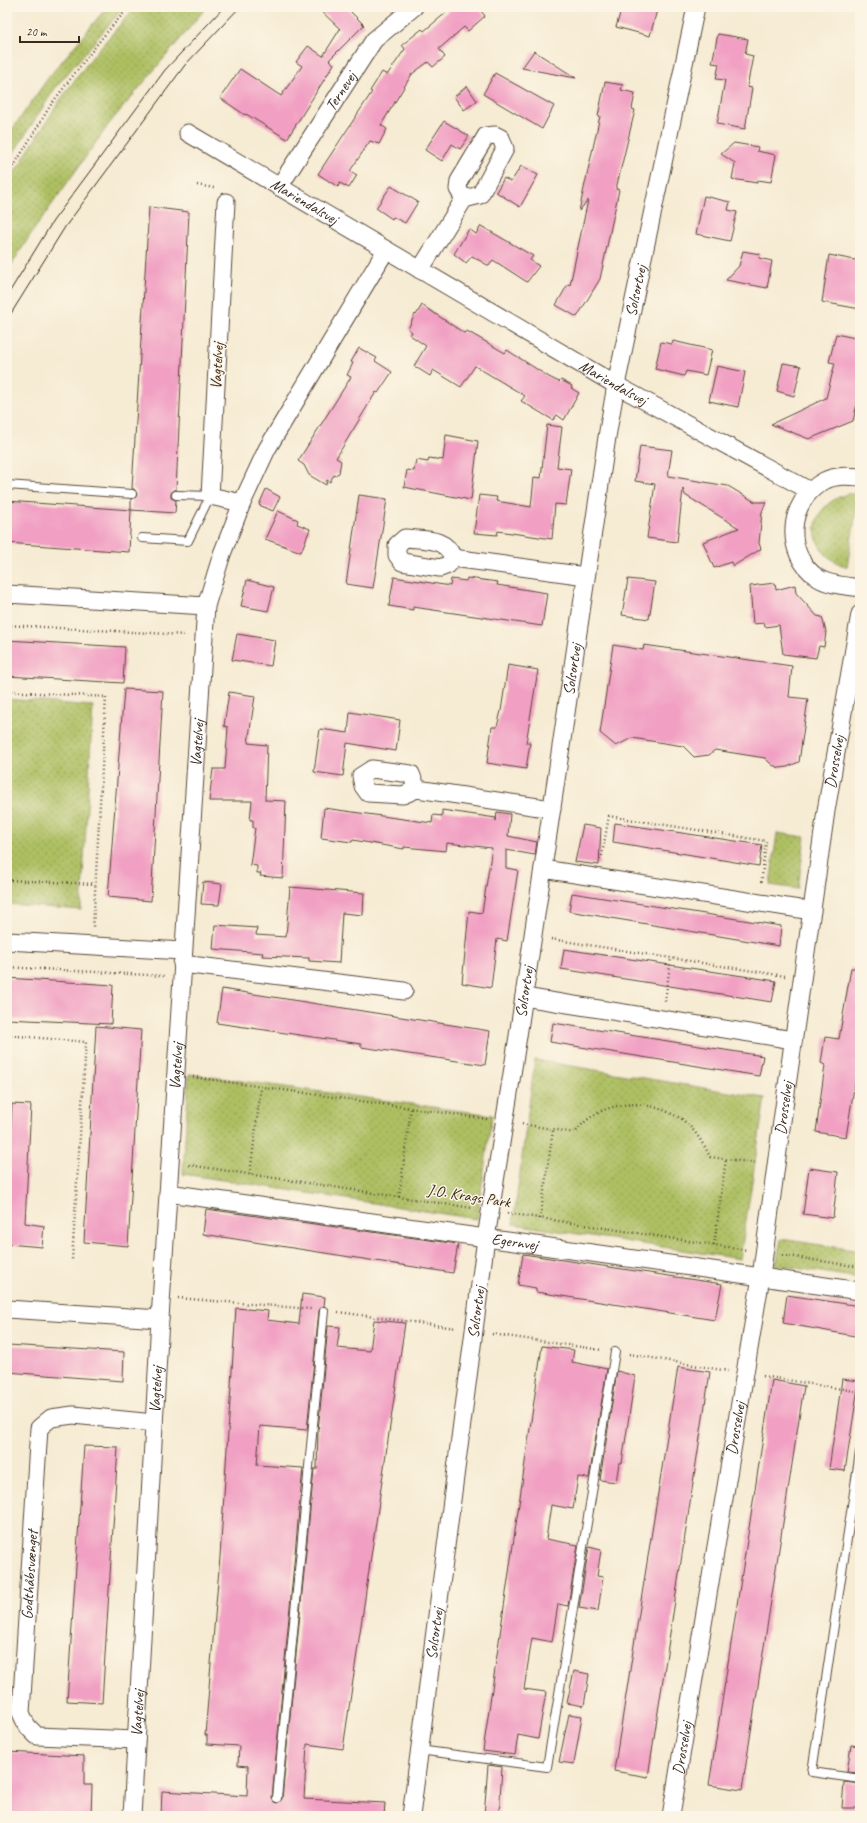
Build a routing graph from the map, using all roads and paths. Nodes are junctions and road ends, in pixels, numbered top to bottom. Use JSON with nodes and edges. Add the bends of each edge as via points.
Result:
{"nodes":[{"id":1,"x":129,"y":7,"type":"edge"},
{"id":2,"x":414,"y":7,"type":"edge"},
{"id":3,"x":696,"y":7,"type":"edge"},
{"id":4,"x":188,"y":134,"type":"dead end"},
{"id":5,"x":7,"y":177,"type":"edge"},
{"id":6,"x":280,"y":187,"type":"junction"},
{"id":7,"x":464,"y":199,"type":"dead end"},
{"id":8,"x":226,"y":202,"type":"dead end"},
{"id":9,"x":386,"y":250,"type":"junction"},
{"id":10,"x":420,"y":270,"type":"junction"},
{"id":11,"x":616,"y":385,"type":"junction"},
{"id":12,"x":860,"y":477,"type":"edge"},
{"id":13,"x":7,"y":485,"type":"edge"},
{"id":14,"x":810,"y":491,"type":"junction"},
{"id":15,"x":132,"y":494,"type":"dead end"},
{"id":16,"x":176,"y":495,"type":"dead end"},
{"id":17,"x":210,"y":496,"type":"junction"},
{"id":18,"x":242,"y":503,"type":"junction"},
{"id":19,"x":142,"y":538,"type":"dead end"},
{"id":20,"x":453,"y":558,"type":"dead end"},
{"id":21,"x":586,"y":576,"type":"junction"},
{"id":22,"x":860,"y":588,"type":"edge"},
{"id":23,"x":7,"y":594,"type":"edge"},
{"id":24,"x":206,"y":606,"type":"junction"},
{"id":25,"x":860,"y":614,"type":"edge"},
{"id":26,"x":7,"y":625,"type":"edge"},
{"id":27,"x":203,"y":636,"type":"junction"},
{"id":28,"x":7,"y":691,"type":"edge"},
{"id":29,"x":417,"y":789,"type":"dead end"},
{"id":30,"x":552,"y":809,"type":"junction"},
{"id":31,"x":543,"y":869,"type":"junction"},
{"id":32,"x":598,"y":879,"type":"junction"},
{"id":33,"x":7,"y":880,"type":"edge"},
{"id":34,"x":95,"y":884,"type":"junction"},
{"id":35,"x":759,"y":903,"type":"junction"},
{"id":36,"x":812,"y":911,"type":"junction"},
{"id":37,"x":533,"y":937,"type":"junction"},
{"id":38,"x":7,"y":941,"type":"edge"},
{"id":39,"x":92,"y":945,"type":"junction"},
{"id":40,"x":671,"y":958,"type":"junction"},
{"id":41,"x":182,"y":964,"type":"junction"},
{"id":42,"x":7,"y":967,"type":"edge"},
{"id":43,"x":802,"y":978,"type":"junction"},
{"id":44,"x":404,"y":991,"type":"dead end"},
{"id":45,"x":524,"y":997,"type":"junction"},
{"id":46,"x":662,"y":1020,"type":"junction"},
{"id":47,"x":8,"y":1035,"type":"edge"},
{"id":48,"x":793,"y":1040,"type":"junction"},
{"id":49,"x":176,"y":1075,"type":"junction"},
{"id":50,"x":7,"y":1077,"type":"edge"},
{"id":51,"x":261,"y":1087,"type":"junction"},
{"id":52,"x":411,"y":1108,"type":"junction"},
{"id":53,"x":504,"y":1121,"type":"junction"},
{"id":54,"x":553,"y":1130,"type":"junction"},
{"id":55,"x":726,"y":1159,"type":"junction"},
{"id":56,"x":170,"y":1162,"type":"junction"},
{"id":57,"x":776,"y":1166,"type":"junction"},
{"id":58,"x":250,"y":1174,"type":"junction"},
{"id":59,"x":168,"y":1192,"type":"junction"},
{"id":60,"x":399,"y":1197,"type":"junction"},
{"id":61,"x":490,"y":1211,"type":"junction"},
{"id":62,"x":540,"y":1219,"type":"junction"},
{"id":63,"x":486,"y":1238,"type":"junction"},
{"id":64,"x":714,"y":1245,"type":"junction"},
{"id":65,"x":764,"y":1252,"type":"junction"},
{"id":66,"x":72,"y":1260,"type":"dead end"},
{"id":67,"x":860,"y":1267,"type":"edge"},
{"id":68,"x":761,"y":1277,"type":"junction"},
{"id":69,"x":860,"y":1291,"type":"edge"},
{"id":70,"x":162,"y":1297,"type":"junction"},
{"id":71,"x":7,"y":1309,"type":"edge"},
{"id":72,"x":324,"y":1311,"type":"junction"},
{"id":73,"x":160,"y":1319,"type":"junction"},
{"id":74,"x":473,"y":1331,"type":"junction"},
{"id":75,"x":615,"y":1352,"type":"junction"},
{"id":76,"x":745,"y":1374,"type":"junction"},
{"id":77,"x":860,"y":1392,"type":"edge"},
{"id":78,"x":154,"y":1423,"type":"junction"},
{"id":79,"x":860,"y":1452,"type":"edge"},
{"id":80,"x":136,"y":1740,"type":"junction"},
{"id":81,"x":419,"y":1750,"type":"junction"},
{"id":82,"x":860,"y":1779,"type":"edge"},
{"id":83,"x":277,"y":1798,"type":"dead end"},
{"id":84,"x":132,"y":1816,"type":"edge"},
{"id":85,"x":411,"y":1816,"type":"edge"},
{"id":86,"x":671,"y":1816,"type":"edge"}],
"edges":[{"from":1,"to":5,"type":"path","via":[[52,104]]},
{"from":2,"to":6,"type":"street","name":"Ternevej","via":[[374,40]]},
{"from":3,"to":11,"type":"street","name":"Solsortvej"},
{"from":4,"to":6,"type":"street","name":"Mariendalsvej"},
{"from":6,"to":9,"type":"street","name":"Mariendalsvej"},
{"from":7,"to":10,"type":"street"},
{"from":8,"to":17,"type":"street","name":"Vagtelvej"},
{"from":9,"to":10,"type":"street","name":"Mariendalsvej"},
{"from":9,"to":18,"type":"street","name":"Vagtelvej","via":[[267,449]]},
{"from":10,"to":11,"type":"street","name":"Mariendalsvej"},
{"from":11,"to":14,"type":"street","name":"Mariendalsvej"},
{"from":11,"to":21,"type":"street","name":"Solsortvej"},
{"from":12,"to":14,"type":"street","via":[[842,476],[825,481]]},
{"from":13,"to":15,"type":"lane"},
{"from":14,"to":22,"type":"street","via":[[798,508],[793,527],[795,547],[804,565],[819,579]]},
{"from":16,"to":17,"type":"lane"},
{"from":17,"to":18,"type":"street"},
{"from":17,"to":19,"type":"lane","via":[[188,541]]},
{"from":18,"to":24,"type":"street","name":"Vagtelvej","via":[[222,554]]},
{"from":20,"to":21,"type":"street"},
{"from":21,"to":30,"type":"street","name":"Solsortvej"},
{"from":23,"to":24,"type":"street"},
{"from":24,"to":27,"type":"street","name":"Vagtelvej"},
{"from":25,"to":36,"type":"street","name":"Drosselvej","via":[[826,811]]},
{"from":26,"to":27,"type":"path"},
{"from":27,"to":41,"type":"street","name":"Vagtelvej"},
{"from":28,"to":34,"type":"path","via":[[106,697]]},
{"from":29,"to":30,"type":"street"},
{"from":30,"to":31,"type":"street","name":"Solsortvej"},
{"from":31,"to":32,"type":"street"},
{"from":31,"to":37,"type":"street","name":"Solsortvej"},
{"from":32,"to":35,"type":"street"},
{"from":32,"to":35,"type":"path","via":[[609,816],[617,817],[766,841]]},
{"from":33,"to":34,"type":"path"},
{"from":34,"to":39,"type":"path"},
{"from":35,"to":36,"type":"street"},
{"from":36,"to":43,"type":"street","name":"Drosselvej"},
{"from":37,"to":40,"type":"path"},
{"from":37,"to":45,"type":"street","name":"Solsortvej"},
{"from":38,"to":39,"type":"street"},
{"from":39,"to":41,"type":"street"},
{"from":40,"to":43,"type":"path"},
{"from":40,"to":46,"type":"path"},
{"from":41,"to":42,"type":"path"},
{"from":41,"to":44,"type":"street"},
{"from":41,"to":49,"type":"street","name":"Vagtelvej"},
{"from":43,"to":48,"type":"street","name":"Drosselvej"},
{"from":45,"to":46,"type":"street"},
{"from":45,"to":53,"type":"street","name":"Solsortvej"},
{"from":46,"to":48,"type":"street"},
{"from":47,"to":50,"type":"path"},
{"from":47,"to":66,"type":"path","via":[[86,1042]]},
{"from":48,"to":57,"type":"street","name":"Drosselvej"},
{"from":49,"to":51,"type":"path"},
{"from":49,"to":56,"type":"street","name":"Vagtelvej"},
{"from":51,"to":52,"type":"path"},
{"from":51,"to":58,"type":"path"},
{"from":52,"to":53,"type":"path"},
{"from":52,"to":60,"type":"path"},
{"from":53,"to":54,"type":"path"},
{"from":53,"to":61,"type":"street","name":"Solsortvej"},
{"from":54,"to":55,"type":"path","via":[[575,1133],[596,1114],[611,1107],[633,1103],[659,1107],[685,1121],[702,1141],[710,1157]]},
{"from":54,"to":62,"type":"path"},
{"from":55,"to":57,"type":"path"},
{"from":55,"to":64,"type":"path"},
{"from":56,"to":58,"type":"path","name":"J.O. Krags Park"},
{"from":56,"to":59,"type":"street","name":"Vagtelvej"},
{"from":57,"to":65,"type":"street","name":"Drosselvej"},
{"from":58,"to":60,"type":"path","name":"J.O. Krags Park"},
{"from":59,"to":63,"type":"street","name":"Egernvej"},
{"from":59,"to":70,"type":"street","name":"Vagtelvej"},
{"from":60,"to":61,"type":"path","name":"J.O. Krags Park"},
{"from":61,"to":62,"type":"path","name":"J.O. Krags Park"},
{"from":61,"to":63,"type":"street","name":"Solsortvej"},
{"from":62,"to":64,"type":"path","name":"J.O. Krags Park"},
{"from":63,"to":68,"type":"street","name":"Egernvej"},
{"from":63,"to":74,"type":"street","name":"Solsortvej"},
{"from":64,"to":65,"type":"path","name":"J.O. Krags Park"},
{"from":65,"to":67,"type":"path","name":"J.O. Krags Park"},
{"from":65,"to":68,"type":"street","name":"Drosselvej"},
{"from":68,"to":69,"type":"street","name":"Egernvej"},
{"from":68,"to":76,"type":"street","name":"Drosselvej"},
{"from":70,"to":72,"type":"path"},
{"from":70,"to":73,"type":"street","name":"Vagtelvej"},
{"from":71,"to":73,"type":"street"},
{"from":72,"to":74,"type":"path"},
{"from":72,"to":83,"type":"lane"},
{"from":73,"to":78,"type":"street","name":"Vagtelvej"},
{"from":74,"to":75,"type":"path"},
{"from":74,"to":81,"type":"street","name":"Solsortvej"},
{"from":75,"to":76,"type":"path"},
{"from":75,"to":81,"type":"lane","via":[[546,1767]]},
{"from":76,"to":77,"type":"path"},
{"from":76,"to":86,"type":"street","name":"Drosselvej"},
{"from":78,"to":80,"type":"street","name":"Vagtelvej"},
{"from":78,"to":80,"type":"street","name":"Godthåbsvænget","via":[[73,1416],[51,1418],[40,1428],[21,1713],[27,1726],[37,1736]]},
{"from":79,"to":82,"type":"lane","via":[[812,1772]]},
{"from":80,"to":84,"type":"street","name":"Vagtelvej"},
{"from":81,"to":85,"type":"street","name":"Solsortvej"}]}
